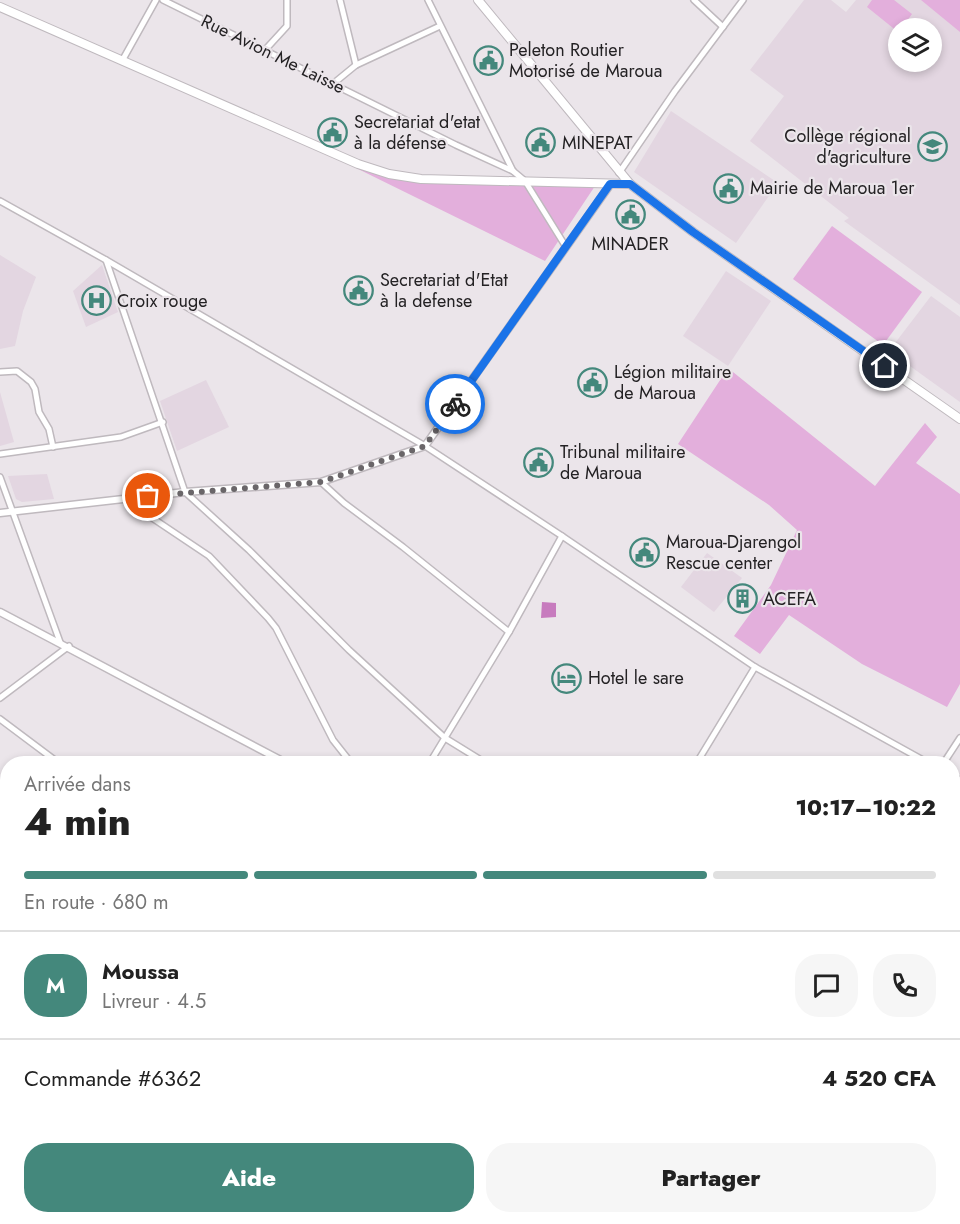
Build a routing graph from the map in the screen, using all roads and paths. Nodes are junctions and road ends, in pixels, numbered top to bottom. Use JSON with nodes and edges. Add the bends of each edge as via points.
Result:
{"nodes":[{"id":1,"x":156,"y":0,"type":"edge"},
{"id":2,"x":163,"y":0,"type":"edge"},
{"id":3,"x":286,"y":0,"type":"edge"},
{"id":4,"x":340,"y":0,"type":"edge"},
{"id":5,"x":428,"y":0,"type":"edge"},
{"id":6,"x":478,"y":0,"type":"edge"},
{"id":7,"x":694,"y":0,"type":"edge"},
{"id":8,"x":743,"y":0,"type":"edge"},
{"id":9,"x":0,"y":7,"type":"edge"},
{"id":10,"x":440,"y":26,"type":"junction"},
{"id":11,"x":723,"y":27,"type":"junction"},
{"id":12,"x":265,"y":50,"type":"junction"},
{"id":13,"x":122,"y":61,"type":"junction"},
{"id":14,"x":356,"y":65,"type":"junction"},
{"id":15,"x":334,"y":83,"type":"junction"},
{"id":16,"x":513,"y":171,"type":"junction"},
{"id":17,"x":619,"y":173,"type":"junction"},
{"id":18,"x":525,"y":181,"type":"junction"},
{"id":19,"x":610,"y":184,"type":"junction"},
{"id":20,"x":630,"y":184,"type":"junction"},
{"id":21,"x":0,"y":201,"type":"edge"},
{"id":22,"x":566,"y":247,"type":"junction"},
{"id":23,"x":106,"y":260,"type":"junction"},
{"id":24,"x":0,"y":372,"type":"edge"},
{"id":25,"x":960,"y":419,"type":"edge"},
{"id":26,"x":163,"y":422,"type":"junction"},
{"id":27,"x":425,"y":446,"type":"junction"},
{"id":28,"x":53,"y":447,"type":"junction"},
{"id":29,"x":0,"y":454,"type":"edge"},
{"id":30,"x":0,"y":477,"type":"edge"},
{"id":31,"x":321,"y":482,"type":"junction"},
{"id":32,"x":185,"y":492,"type":"junction"},
{"id":33,"x":124,"y":499,"type":"junction"},
{"id":34,"x":12,"y":511,"type":"junction"},
{"id":35,"x":0,"y":513,"type":"edge"},
{"id":36,"x":562,"y":536,"type":"junction"},
{"id":37,"x":0,"y":612,"type":"edge"},
{"id":38,"x":508,"y":632,"type":"junction"},
{"id":39,"x":60,"y":642,"type":"junction"},
{"id":40,"x":69,"y":646,"type":"junction"},
{"id":41,"x":755,"y":667,"type":"junction"},
{"id":42,"x":0,"y":698,"type":"edge"},
{"id":43,"x":0,"y":719,"type":"edge"},
{"id":44,"x":445,"y":738,"type":"junction"},
{"id":45,"x":960,"y":738,"type":"edge"},
{"id":46,"x":49,"y":756,"type":"edge"},
{"id":47,"x":269,"y":756,"type":"edge"},
{"id":48,"x":346,"y":756,"type":"edge"},
{"id":49,"x":434,"y":756,"type":"edge"},
{"id":50,"x":474,"y":756,"type":"edge"},
{"id":51,"x":701,"y":756,"type":"edge"},
{"id":52,"x":916,"y":756,"type":"edge"},
{"id":53,"x":948,"y":756,"type":"edge"}],
"edges":[{"from":1,"to":13,"type":"street"},
{"from":2,"to":12,"type":"street","name":"Rue Avion Me Laisse"},
{"from":3,"to":12,"type":"street","via":[[287,26]]},
{"from":4,"to":14,"type":"street"},
{"from":5,"to":10,"type":"street"},
{"from":6,"to":17,"type":"main road"},
{"from":7,"to":11,"type":"street"},
{"from":8,"to":11,"type":"street"},
{"from":9,"to":13,"type":"main road"},
{"from":10,"to":14,"type":"street"},
{"from":10,"to":16,"type":"street"},
{"from":11,"to":17,"type":"street"},
{"from":12,"to":15,"type":"street","name":"Rue Avion Me Laisse"},
{"from":13,"to":18,"type":"main road","via":[[357,164],[389,174],[421,179]]},
{"from":14,"to":15,"type":"street"},
{"from":15,"to":16,"type":"street","name":"Rue Avion Me Laisse"},
{"from":16,"to":18,"type":"street"},
{"from":17,"to":20,"type":"main road"},
{"from":18,"to":19,"type":"main road"},
{"from":18,"to":22,"type":"street"},
{"from":19,"to":20,"type":"main road"},
{"from":19,"to":22,"type":"street"},
{"from":20,"to":25,"type":"main road"},
{"from":21,"to":23,"type":"street"},
{"from":22,"to":27,"type":"street"},
{"from":23,"to":26,"type":"street"},
{"from":23,"to":27,"type":"street"},
{"from":24,"to":28,"type":"street","via":[[20,372],[33,385]]},
{"from":26,"to":28,"type":"street","via":[[121,437]]},
{"from":26,"to":32,"type":"street"},
{"from":27,"to":31,"type":"street"},
{"from":27,"to":36,"type":"street"},
{"from":28,"to":29,"type":"street"},
{"from":30,"to":34,"type":"street"},
{"from":31,"to":32,"type":"street"},
{"from":31,"to":38,"type":"street"},
{"from":32,"to":33,"type":"street"},
{"from":32,"to":44,"type":"street"},
{"from":33,"to":34,"type":"street"},
{"from":33,"to":48,"type":"street","via":[[209,556],[268,618],[333,740]]},
{"from":34,"to":35,"type":"street"},
{"from":34,"to":39,"type":"street"},
{"from":36,"to":38,"type":"street"},
{"from":36,"to":41,"type":"street"},
{"from":37,"to":39,"type":"street"},
{"from":38,"to":44,"type":"street"},
{"from":39,"to":40,"type":"street"},
{"from":40,"to":42,"type":"street"},
{"from":40,"to":47,"type":"street"},
{"from":41,"to":51,"type":"street"},
{"from":41,"to":52,"type":"street"},
{"from":43,"to":46,"type":"street"},
{"from":44,"to":49,"type":"street"},
{"from":44,"to":50,"type":"street"},
{"from":45,"to":53,"type":"street"}]}
